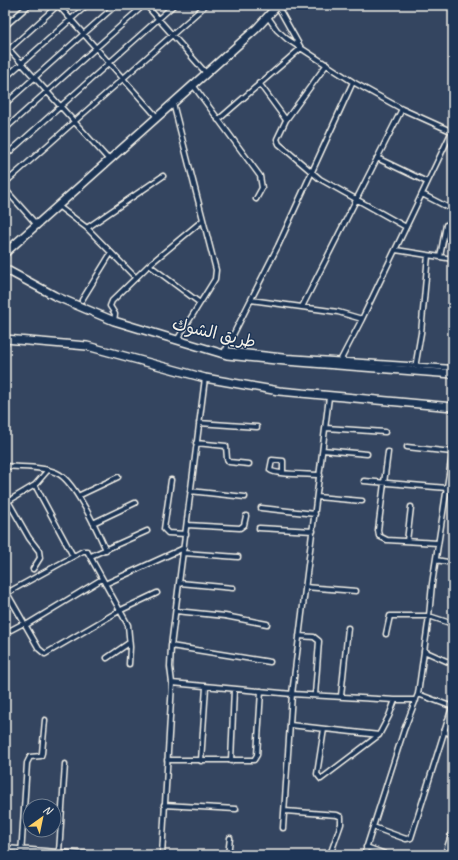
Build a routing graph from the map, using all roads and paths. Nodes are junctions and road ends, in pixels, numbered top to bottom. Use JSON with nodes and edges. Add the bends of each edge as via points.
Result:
{"nodes":[{"id":1,"x":29,"y":5,"type":"edge"},
{"id":2,"x":58,"y":5,"type":"edge"},
{"id":3,"x":87,"y":5,"type":"edge"},
{"id":4,"x":116,"y":5,"type":"edge"},
{"id":5,"x":145,"y":5,"type":"edge"},
{"id":6,"x":174,"y":5,"type":"edge"},
{"id":7,"x":206,"y":5,"type":"edge"},
{"id":8,"x":279,"y":6,"type":"edge"},
{"id":9,"x":268,"y":17,"type":"junction"},
{"id":10,"x":158,"y":19,"type":"junction"},
{"id":11,"x":71,"y":20,"type":"junction"},
{"id":12,"x":5,"y":26,"type":"edge"},
{"id":13,"x":83,"y":34,"type":"junction"},
{"id":14,"x":172,"y":34,"type":"junction"},
{"id":15,"x":5,"y":45,"type":"edge"},
{"id":16,"x":96,"y":48,"type":"junction"},
{"id":17,"x":301,"y":48,"type":"junction"},
{"id":18,"x":9,"y":50,"type":"junction"},
{"id":19,"x":5,"y":53,"type":"edge"},
{"id":20,"x":21,"y":63,"type":"junction"},
{"id":21,"x":109,"y":63,"type":"junction"},
{"id":22,"x":327,"y":64,"type":"junction"},
{"id":23,"x":206,"y":73,"type":"junction"},
{"id":24,"x":5,"y":78,"type":"edge"},
{"id":25,"x":34,"y":78,"type":"junction"},
{"id":26,"x":123,"y":79,"type":"junction"},
{"id":27,"x":353,"y":82,"type":"junction"},
{"id":28,"x":259,"y":83,"type":"junction"},
{"id":29,"x":193,"y":85,"type":"junction"},
{"id":30,"x":47,"y":92,"type":"junction"},
{"id":31,"x":173,"y":103,"type":"junction"},
{"id":32,"x":5,"y":104,"type":"edge"},
{"id":33,"x":60,"y":107,"type":"junction"},
{"id":34,"x":402,"y":109,"type":"junction"},
{"id":35,"x":157,"y":117,"type":"junction"},
{"id":36,"x":218,"y":120,"type":"junction"},
{"id":37,"x":286,"y":120,"type":"junction"},
{"id":38,"x":75,"y":123,"type":"junction"},
{"id":39,"x":5,"y":129,"type":"edge"},
{"id":40,"x":452,"y":132,"type":"edge"},
{"id":41,"x":5,"y":156,"type":"edge"},
{"id":42,"x":377,"y":158,"type":"junction"},
{"id":43,"x":109,"y":160,"type":"junction"},
{"id":44,"x":312,"y":173,"type":"junction"},
{"id":45,"x":163,"y":176,"type":"dead end"},
{"id":46,"x":428,"y":182,"type":"junction"},
{"id":47,"x":5,"y":184,"type":"edge"},
{"id":48,"x":5,"y":189,"type":"edge"},
{"id":49,"x":422,"y":194,"type":"junction"},
{"id":50,"x":256,"y":199,"type":"dead end"},
{"id":51,"x":356,"y":200,"type":"junction"},
{"id":52,"x":58,"y":206,"type":"junction"},
{"id":53,"x":453,"y":210,"type":"edge"},
{"id":54,"x":203,"y":220,"type":"junction"},
{"id":55,"x":37,"y":225,"type":"junction"},
{"id":56,"x":446,"y":225,"type":"dead end"},
{"id":57,"x":406,"y":227,"type":"junction"},
{"id":58,"x":87,"y":228,"type":"junction"},
{"id":59,"x":396,"y":250,"type":"junction"},
{"id":60,"x":5,"y":253,"type":"edge"},
{"id":61,"x":111,"y":253,"type":"junction"},
{"id":62,"x":428,"y":255,"type":"junction"},
{"id":63,"x":440,"y":257,"type":"junction"},
{"id":64,"x":453,"y":259,"type":"edge"},
{"id":65,"x":149,"y":265,"type":"junction"},
{"id":66,"x":5,"y":269,"type":"edge"},
{"id":67,"x":136,"y":278,"type":"junction"},
{"id":68,"x":82,"y":300,"type":"dead end"},
{"id":69,"x":251,"y":300,"type":"junction"},
{"id":70,"x":200,"y":303,"type":"junction"},
{"id":71,"x":302,"y":307,"type":"junction"},
{"id":72,"x":362,"y":319,"type":"junction"},
{"id":73,"x":114,"y":320,"type":"junction"},
{"id":74,"x":5,"y":339,"type":"edge"},
{"id":75,"x":177,"y":340,"type":"junction"},
{"id":76,"x":225,"y":352,"type":"junction"},
{"id":77,"x":339,"y":363,"type":"junction"},
{"id":78,"x":415,"y":368,"type":"junction"},
{"id":79,"x":453,"y":368,"type":"edge"},
{"id":80,"x":453,"y":374,"type":"edge"},
{"id":81,"x":205,"y":378,"type":"junction"},
{"id":82,"x":329,"y":396,"type":"junction"},
{"id":83,"x":453,"y":407,"type":"edge"},
{"id":84,"x":199,"y":423,"type":"junction"},
{"id":85,"x":257,"y":427,"type":"dead end"},
{"id":86,"x":326,"y":428,"type":"junction"},
{"id":87,"x":385,"y":432,"type":"dead end"},
{"id":88,"x":196,"y":443,"type":"junction"},
{"id":89,"x":407,"y":447,"type":"dead end"},
{"id":90,"x":453,"y":449,"type":"edge"},
{"id":91,"x":323,"y":450,"type":"junction"},
{"id":92,"x":388,"y":452,"type":"dead end"},
{"id":93,"x":367,"y":454,"type":"dead end"},
{"id":94,"x":249,"y":464,"type":"dead end"},
{"id":95,"x":5,"y":466,"type":"edge"},
{"id":96,"x":48,"y":470,"type":"junction"},
{"id":97,"x":283,"y":473,"type":"dead end"},
{"id":98,"x":320,"y":475,"type":"junction"},
{"id":99,"x":118,"y":477,"type":"dead end"},
{"id":100,"x":170,"y":480,"type":"dead end"},
{"id":101,"x":364,"y":481,"type":"dead end"},
{"id":102,"x":384,"y":482,"type":"junction"},
{"id":103,"x":35,"y":485,"type":"junction"},
{"id":104,"x":447,"y":488,"type":"junction"},
{"id":105,"x":190,"y":491,"type":"junction"},
{"id":106,"x":78,"y":496,"type":"junction"},
{"id":107,"x":245,"y":497,"type":"dead end"},
{"id":108,"x":317,"y":497,"type":"junction"},
{"id":109,"x":362,"y":501,"type":"dead end"},
{"id":110,"x":6,"y":502,"type":"edge"},
{"id":111,"x":135,"y":503,"type":"dead end"},
{"id":112,"x":411,"y":507,"type":"dead end"},
{"id":113,"x":261,"y":508,"type":"dead end"},
{"id":114,"x":315,"y":514,"type":"junction"},
{"id":115,"x":246,"y":516,"type":"dead end"},
{"id":116,"x":93,"y":523,"type":"junction"},
{"id":117,"x":188,"y":525,"type":"junction"},
{"id":118,"x":259,"y":528,"type":"dead end"},
{"id":119,"x":147,"y":531,"type":"dead end"},
{"id":120,"x":313,"y":531,"type":"junction"},
{"id":121,"x":186,"y":534,"type":"junction"},
{"id":122,"x":407,"y":541,"type":"junction"},
{"id":123,"x":438,"y":544,"type":"junction"},
{"id":124,"x":184,"y":548,"type":"junction"},
{"id":125,"x":106,"y":550,"type":"junction"},
{"id":126,"x":184,"y":553,"type":"junction"},
{"id":127,"x":73,"y":556,"type":"junction"},
{"id":128,"x":91,"y":556,"type":"junction"},
{"id":129,"x":238,"y":557,"type":"dead end"},
{"id":130,"x":436,"y":560,"type":"junction"},
{"id":131,"x":453,"y":563,"type":"edge"},
{"id":132,"x":33,"y":569,"type":"dead end"},
{"id":133,"x":102,"y":579,"type":"junction"},
{"id":134,"x":180,"y":583,"type":"junction"},
{"id":135,"x":105,"y":584,"type":"junction"},
{"id":136,"x":305,"y":587,"type":"junction"},
{"id":137,"x":233,"y":588,"type":"dead end"},
{"id":138,"x":356,"y":591,"type":"dead end"},
{"id":139,"x":157,"y":593,"type":"dead end"},
{"id":140,"x":6,"y":594,"type":"edge"},
{"id":141,"x":118,"y":611,"type":"junction"},
{"id":142,"x":176,"y":611,"type":"junction"},
{"id":143,"x":429,"y":616,"type":"junction"},
{"id":144,"x":25,"y":624,"type":"junction"},
{"id":145,"x":267,"y":624,"type":"dead end"},
{"id":146,"x":453,"y":624,"type":"edge"},
{"id":147,"x":348,"y":628,"type":"dead end"},
{"id":148,"x":5,"y":633,"type":"edge"},
{"id":149,"x":386,"y":634,"type":"dead end"},
{"id":150,"x":299,"y":636,"type":"junction"},
{"id":151,"x":129,"y":643,"type":"junction"},
{"id":152,"x":171,"y":646,"type":"junction"},
{"id":153,"x":424,"y":651,"type":"junction"},
{"id":154,"x":107,"y":658,"type":"dead end"},
{"id":155,"x":270,"y":662,"type":"dead end"},
{"id":156,"x":129,"y":664,"type":"dead end"},
{"id":157,"x":453,"y":664,"type":"edge"},
{"id":158,"x":172,"y":683,"type":"junction"},
{"id":159,"x":206,"y":687,"type":"junction"},
{"id":160,"x":234,"y":689,"type":"junction"},
{"id":161,"x":261,"y":691,"type":"junction"},
{"id":162,"x":292,"y":694,"type":"junction"},
{"id":163,"x":418,"y":694,"type":"junction"},
{"id":164,"x":315,"y":695,"type":"junction"},
{"id":165,"x":341,"y":696,"type":"junction"},
{"id":166,"x":395,"y":700,"type":"junction"},
{"id":167,"x":416,"y":700,"type":"junction"},
{"id":168,"x":453,"y":707,"type":"edge"},
{"id":169,"x":45,"y":720,"type":"dead end"},
{"id":170,"x":290,"y":725,"type":"junction"},
{"id":171,"x":324,"y":729,"type":"junction"},
{"id":172,"x":444,"y":731,"type":"junction"},
{"id":173,"x":453,"y":735,"type":"edge"},
{"id":174,"x":379,"y":736,"type":"junction"},
{"id":175,"x":167,"y":760,"type":"junction"},
{"id":176,"x":201,"y":761,"type":"junction"},
{"id":177,"x":231,"y":761,"type":"junction"},
{"id":178,"x":65,"y":764,"type":"dead end"},
{"id":179,"x":164,"y":805,"type":"junction"},
{"id":180,"x":236,"y":809,"type":"dead end"},
{"id":181,"x":285,"y":811,"type":"junction"},
{"id":182,"x":373,"y":827,"type":"junction"},
{"id":183,"x":284,"y":828,"type":"dead end"},
{"id":184,"x":453,"y":829,"type":"edge"},
{"id":185,"x":230,"y":838,"type":"dead end"},
{"id":186,"x":366,"y":847,"type":"junction"},
{"id":187,"x":5,"y":848,"type":"edge"},
{"id":188,"x":22,"y":849,"type":"junction"},
{"id":189,"x":446,"y":851,"type":"dead end"},
{"id":190,"x":60,"y":852,"type":"junction"},
{"id":191,"x":21,"y":855,"type":"edge"},
{"id":192,"x":96,"y":855,"type":"edge"},
{"id":193,"x":162,"y":855,"type":"edge"},
{"id":194,"x":228,"y":855,"type":"edge"},
{"id":195,"x":330,"y":855,"type":"edge"},
{"id":196,"x":364,"y":855,"type":"edge"},
{"id":197,"x":388,"y":855,"type":"edge"}],
"edges":[{"from":1,"to":12,"type":"street"},
{"from":2,"to":11,"type":"street"},
{"from":2,"to":18,"type":"street"},
{"from":3,"to":11,"type":"street"},
{"from":4,"to":13,"type":"street"},
{"from":5,"to":10,"type":"street"},
{"from":5,"to":16,"type":"street"},
{"from":6,"to":10,"type":"street"},
{"from":7,"to":14,"type":"street"},
{"from":8,"to":9,"type":"main road"},
{"from":8,"to":17,"type":"street"},
{"from":9,"to":17,"type":"street","via":[[282,34]]},
{"from":9,"to":23,"type":"main road"},
{"from":10,"to":14,"type":"street"},
{"from":10,"to":21,"type":"street"},
{"from":11,"to":13,"type":"street"},
{"from":11,"to":20,"type":"street"},
{"from":13,"to":16,"type":"street"},
{"from":13,"to":25,"type":"street"},
{"from":14,"to":23,"type":"street"},
{"from":14,"to":26,"type":"street"},
{"from":15,"to":18,"type":"street"},
{"from":16,"to":21,"type":"street"},
{"from":16,"to":30,"type":"street"},
{"from":17,"to":22,"type":"street"},
{"from":17,"to":28,"type":"street"},
{"from":18,"to":19,"type":"street"},
{"from":18,"to":20,"type":"street"},
{"from":20,"to":24,"type":"street"},
{"from":20,"to":25,"type":"street"},
{"from":21,"to":26,"type":"street"},
{"from":21,"to":33,"type":"street"},
{"from":22,"to":27,"type":"street"},
{"from":22,"to":37,"type":"street"},
{"from":23,"to":29,"type":"main road"},
{"from":25,"to":30,"type":"street"},
{"from":25,"to":32,"type":"street"},
{"from":26,"to":35,"type":"street"},
{"from":26,"to":38,"type":"street"},
{"from":27,"to":34,"type":"street"},
{"from":27,"to":44,"type":"street"},
{"from":28,"to":36,"type":"street"},
{"from":28,"to":37,"type":"street"},
{"from":29,"to":31,"type":"main road"},
{"from":29,"to":36,"type":"street"},
{"from":30,"to":33,"type":"street"},
{"from":30,"to":39,"type":"street"},
{"from":31,"to":35,"type":"main road"},
{"from":31,"to":54,"type":"street"},
{"from":33,"to":38,"type":"street"},
{"from":33,"to":41,"type":"street"},
{"from":34,"to":40,"type":"street"},
{"from":34,"to":42,"type":"street"},
{"from":35,"to":43,"type":"main road"},
{"from":36,"to":50,"type":"street","via":[[260,176],[262,188]]},
{"from":37,"to":44,"type":"street","via":[[277,139],[279,144]]},
{"from":38,"to":43,"type":"street"},
{"from":38,"to":47,"type":"street"},
{"from":40,"to":46,"type":"street"},
{"from":42,"to":46,"type":"street"},
{"from":42,"to":51,"type":"street"},
{"from":43,"to":52,"type":"main road"},
{"from":44,"to":51,"type":"street"},
{"from":44,"to":69,"type":"street"},
{"from":45,"to":58,"type":"street"},
{"from":46,"to":49,"type":"street"},
{"from":48,"to":55,"type":"street"},
{"from":49,"to":53,"type":"street"},
{"from":49,"to":57,"type":"street"},
{"from":51,"to":57,"type":"street"},
{"from":51,"to":71,"type":"street"},
{"from":52,"to":55,"type":"main road"},
{"from":52,"to":58,"type":"street"},
{"from":54,"to":65,"type":"street"},
{"from":54,"to":70,"type":"street","via":[[216,273]]},
{"from":55,"to":60,"type":"main road"},
{"from":56,"to":63,"type":"street"},
{"from":57,"to":59,"type":"street"},
{"from":58,"to":61,"type":"street"},
{"from":59,"to":62,"type":"street"},
{"from":59,"to":72,"type":"street"},
{"from":61,"to":67,"type":"street"},
{"from":61,"to":68,"type":"street"},
{"from":62,"to":63,"type":"street"},
{"from":62,"to":78,"type":"street"},
{"from":63,"to":64,"type":"street"},
{"from":65,"to":67,"type":"street"},
{"from":65,"to":70,"type":"street"},
{"from":66,"to":73,"type":"main road","name":"طريق الشوك","via":[[55,296]]},
{"from":67,"to":73,"type":"street","via":[[111,302]]},
{"from":69,"to":71,"type":"street"},
{"from":69,"to":76,"type":"street"},
{"from":70,"to":75,"type":"street"},
{"from":71,"to":72,"type":"street","via":[[338,312]]},
{"from":72,"to":77,"type":"street"},
{"from":73,"to":75,"type":"main road","name":"طريق الشوك"},
{"from":74,"to":81,"type":"main road","via":[[52,347],[95,348]]},
{"from":75,"to":76,"type":"main road","name":"طريق الشوك"},
{"from":76,"to":77,"type":"main road","name":"طريق الشوك","via":[[240,357]]},
{"from":77,"to":78,"type":"main road","name":"طريق الشوك"},
{"from":78,"to":79,"type":"street"},
{"from":78,"to":80,"type":"main road","name":"طريق الشوك"},
{"from":81,"to":82,"type":"main road","via":[[273,390]]},
{"from":81,"to":84,"type":"street"},
{"from":82,"to":83,"type":"main road"},
{"from":82,"to":86,"type":"street"},
{"from":84,"to":85,"type":"street"},
{"from":84,"to":88,"type":"street"},
{"from":86,"to":87,"type":"street"},
{"from":86,"to":91,"type":"street"},
{"from":88,"to":94,"type":"street","via":[[226,446],[229,462]]},
{"from":88,"to":105,"type":"street"},
{"from":89,"to":90,"type":"street"},
{"from":90,"to":104,"type":"street"},
{"from":91,"to":93,"type":"street"},
{"from":91,"to":98,"type":"street"},
{"from":92,"to":102,"type":"street"},
{"from":95,"to":96,"type":"street"},
{"from":96,"to":103,"type":"street"},
{"from":96,"to":106,"type":"street","via":[[61,476]]},
{"from":97,"to":98,"type":"street"},
{"from":98,"to":108,"type":"street"},
{"from":99,"to":106,"type":"street"},
{"from":100,"to":121,"type":"street","via":[[164,529],[168,533]]},
{"from":101,"to":102,"type":"street"},
{"from":102,"to":104,"type":"street"},
{"from":102,"to":122,"type":"street","via":[[378,533],[384,539]]},
{"from":103,"to":110,"type":"street"},
{"from":103,"to":127,"type":"street"},
{"from":104,"to":123,"type":"street"},
{"from":105,"to":107,"type":"street"},
{"from":105,"to":117,"type":"street"},
{"from":106,"to":116,"type":"street"},
{"from":108,"to":109,"type":"street"},
{"from":108,"to":114,"type":"street"},
{"from":110,"to":132,"type":"street","via":[[39,551],[40,558]]},
{"from":111,"to":116,"type":"street"},
{"from":112,"to":122,"type":"street"},
{"from":113,"to":114,"type":"street"},
{"from":114,"to":120,"type":"street"},
{"from":115,"to":117,"type":"street","via":[[244,525],[240,528]]},
{"from":116,"to":125,"type":"street"},
{"from":117,"to":121,"type":"street"},
{"from":118,"to":120,"type":"street"},
{"from":119,"to":125,"type":"street"},
{"from":120,"to":136,"type":"street"},
{"from":121,"to":124,"type":"street"},
{"from":122,"to":123,"type":"street"},
{"from":123,"to":130,"type":"street"},
{"from":124,"to":126,"type":"street"},
{"from":124,"to":135,"type":"street"},
{"from":125,"to":128,"type":"street"},
{"from":126,"to":129,"type":"street"},
{"from":126,"to":134,"type":"street"},
{"from":127,"to":128,"type":"street","via":[[85,550]]},
{"from":127,"to":140,"type":"street"},
{"from":128,"to":133,"type":"street"},
{"from":130,"to":131,"type":"street"},
{"from":130,"to":143,"type":"street"},
{"from":133,"to":135,"type":"street"},
{"from":133,"to":144,"type":"street"},
{"from":134,"to":137,"type":"street"},
{"from":134,"to":142,"type":"street"},
{"from":135,"to":141,"type":"street"},
{"from":136,"to":138,"type":"street"},
{"from":136,"to":150,"type":"street"},
{"from":139,"to":141,"type":"street"},
{"from":140,"to":144,"type":"street"},
{"from":141,"to":144,"type":"street","via":[[45,654],[38,649]]},
{"from":141,"to":151,"type":"street","via":[[128,625]]},
{"from":142,"to":145,"type":"street"},
{"from":142,"to":152,"type":"street"},
{"from":143,"to":146,"type":"street"},
{"from":143,"to":149,"type":"street","via":[[390,616]]},
{"from":143,"to":153,"type":"street"},
{"from":144,"to":148,"type":"street"},
{"from":147,"to":165,"type":"street"},
{"from":150,"to":162,"type":"street"},
{"from":150,"to":164,"type":"street","via":[[314,637],[319,641]]},
{"from":151,"to":154,"type":"street"},
{"from":151,"to":156,"type":"street"},
{"from":152,"to":155,"type":"street"},
{"from":152,"to":158,"type":"street"},
{"from":153,"to":157,"type":"street"},
{"from":153,"to":163,"type":"street"},
{"from":158,"to":159,"type":"street"},
{"from":158,"to":175,"type":"street"},
{"from":159,"to":160,"type":"street"},
{"from":159,"to":176,"type":"street"},
{"from":160,"to":161,"type":"street"},
{"from":160,"to":177,"type":"street"},
{"from":161,"to":162,"type":"street"},
{"from":161,"to":177,"type":"street","via":[[256,758],[252,761]]},
{"from":162,"to":164,"type":"street"},
{"from":162,"to":170,"type":"street"},
{"from":163,"to":167,"type":"street"},
{"from":163,"to":168,"type":"street"},
{"from":164,"to":165,"type":"street"},
{"from":165,"to":166,"type":"street"},
{"from":166,"to":167,"type":"street"},
{"from":166,"to":174,"type":"street"},
{"from":167,"to":182,"type":"street"},
{"from":168,"to":172,"type":"street"},
{"from":169,"to":188,"type":"street","via":[[41,756],[30,757],[27,763]]},
{"from":170,"to":171,"type":"street"},
{"from":170,"to":181,"type":"street"},
{"from":171,"to":174,"type":"street"},
{"from":171,"to":174,"type":"street","via":[[317,774],[321,779]]},
{"from":172,"to":173,"type":"street"},
{"from":172,"to":182,"type":"street","via":[[411,838],[406,839]]},
{"from":175,"to":176,"type":"street"},
{"from":175,"to":179,"type":"street"},
{"from":176,"to":177,"type":"street"},
{"from":178,"to":190,"type":"street"},
{"from":179,"to":180,"type":"street"},
{"from":179,"to":193,"type":"street"},
{"from":181,"to":183,"type":"street"},
{"from":181,"to":195,"type":"street","via":[[337,815],[341,818]]},
{"from":182,"to":186,"type":"street"},
{"from":184,"to":189,"type":"street"},
{"from":185,"to":194,"type":"street"},
{"from":186,"to":196,"type":"street"},
{"from":186,"to":197,"type":"street"},
{"from":187,"to":188,"type":"street"},
{"from":188,"to":190,"type":"street"},
{"from":188,"to":191,"type":"street"},
{"from":190,"to":192,"type":"street"}]}
